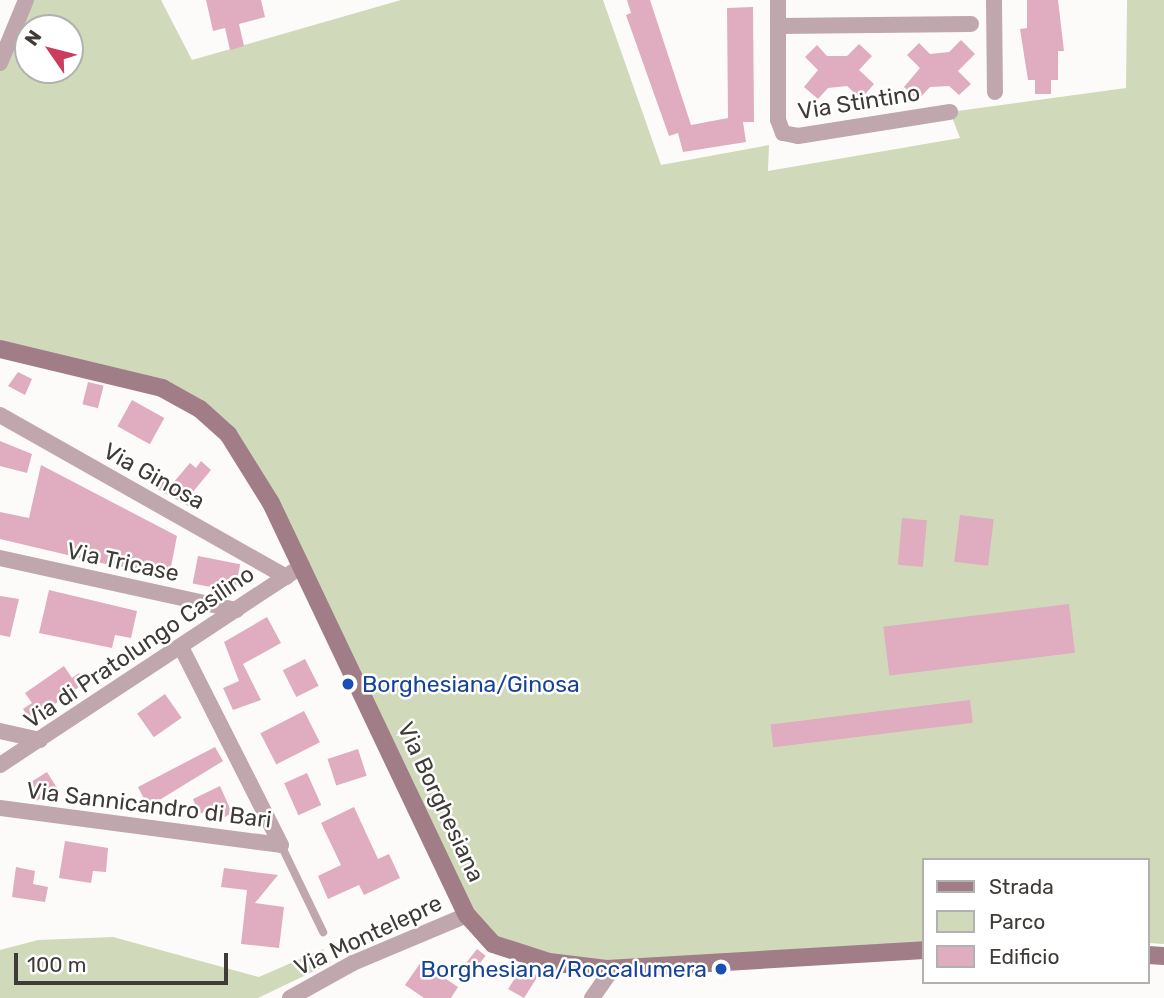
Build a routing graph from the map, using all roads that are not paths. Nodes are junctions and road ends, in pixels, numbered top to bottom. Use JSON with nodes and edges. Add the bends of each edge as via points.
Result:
{"nodes":[{"id":1,"x":26,"y":0,"type":"edge"},
{"id":2,"x":778,"y":0,"type":"edge"},
{"id":3,"x":995,"y":0,"type":"edge"},
{"id":4,"x":971,"y":24,"type":"dead end"},
{"id":5,"x":778,"y":26,"type":"junction"},
{"id":6,"x":0,"y":62,"type":"edge"},
{"id":7,"x":995,"y":92,"type":"dead end"},
{"id":8,"x":950,"y":112,"type":"dead end"},
{"id":9,"x":0,"y":349,"type":"edge"},
{"id":10,"x":0,"y":415,"type":"edge"},
{"id":11,"x":0,"y":558,"type":"edge"},
{"id":12,"x":302,"y":566,"type":"junction"},
{"id":13,"x":286,"y":577,"type":"junction"},
{"id":14,"x":236,"y":610,"type":"junction"},
{"id":15,"x":181,"y":647,"type":"junction"},
{"id":16,"x":0,"y":731,"type":"edge"},
{"id":17,"x":40,"y":740,"type":"junction"},
{"id":18,"x":0,"y":765,"type":"edge"},
{"id":19,"x":0,"y":808,"type":"edge"},
{"id":20,"x":281,"y":845,"type":"junction"},
{"id":21,"x":467,"y":915,"type":"junction"},
{"id":22,"x":323,"y":932,"type":"dead end"},
{"id":23,"x":922,"y":950,"type":"edge"},
{"id":24,"x":612,"y":969,"type":"junction"},
{"id":25,"x":290,"y":998,"type":"edge"},
{"id":26,"x":592,"y":998,"type":"edge"}],
"edges":[{"from":1,"to":6,"type":"street"},
{"from":2,"to":5,"type":"street","name":"Via Stintino"},
{"from":3,"to":7,"type":"street"},
{"from":4,"to":5,"type":"street"},
{"from":5,"to":8,"type":"street","name":"Via Stintino","via":[[778,120],[787,135]]},
{"from":9,"to":12,"type":"street","name":"Via Borghesiana","via":[[139,381],[200,409],[237,446]]},
{"from":10,"to":13,"type":"street","name":"Via Ginosa"},
{"from":11,"to":14,"type":"street","name":"Via Tricase"},
{"from":12,"to":13,"type":"street","name":"Via di Pratolungo Casilino"},
{"from":12,"to":21,"type":"street","name":"Via Borghesiana"},
{"from":13,"to":14,"type":"street","name":"Via di Pratolungo Casilino"},
{"from":14,"to":15,"type":"street","name":"Via di Pratolungo Casilino"},
{"from":15,"to":17,"type":"street","name":"Via di Pratolungo Casilino"},
{"from":15,"to":20,"type":"street","name":"Via Sannicandro di Bari"},
{"from":16,"to":17,"type":"street"},
{"from":17,"to":18,"type":"street","name":"Via di Pratolungo Casilino"},
{"from":19,"to":20,"type":"street","name":"Via Sannicandro di Bari"},
{"from":20,"to":22,"type":"lane"},
{"from":21,"to":24,"type":"street","name":"Via Borghesiana","via":[[487,940],[513,953]]},
{"from":21,"to":25,"type":"street","name":"Via Montelepre","via":[[354,963]]},
{"from":23,"to":24,"type":"street","name":"Via Borghesiana"},
{"from":24,"to":26,"type":"street"}]}
